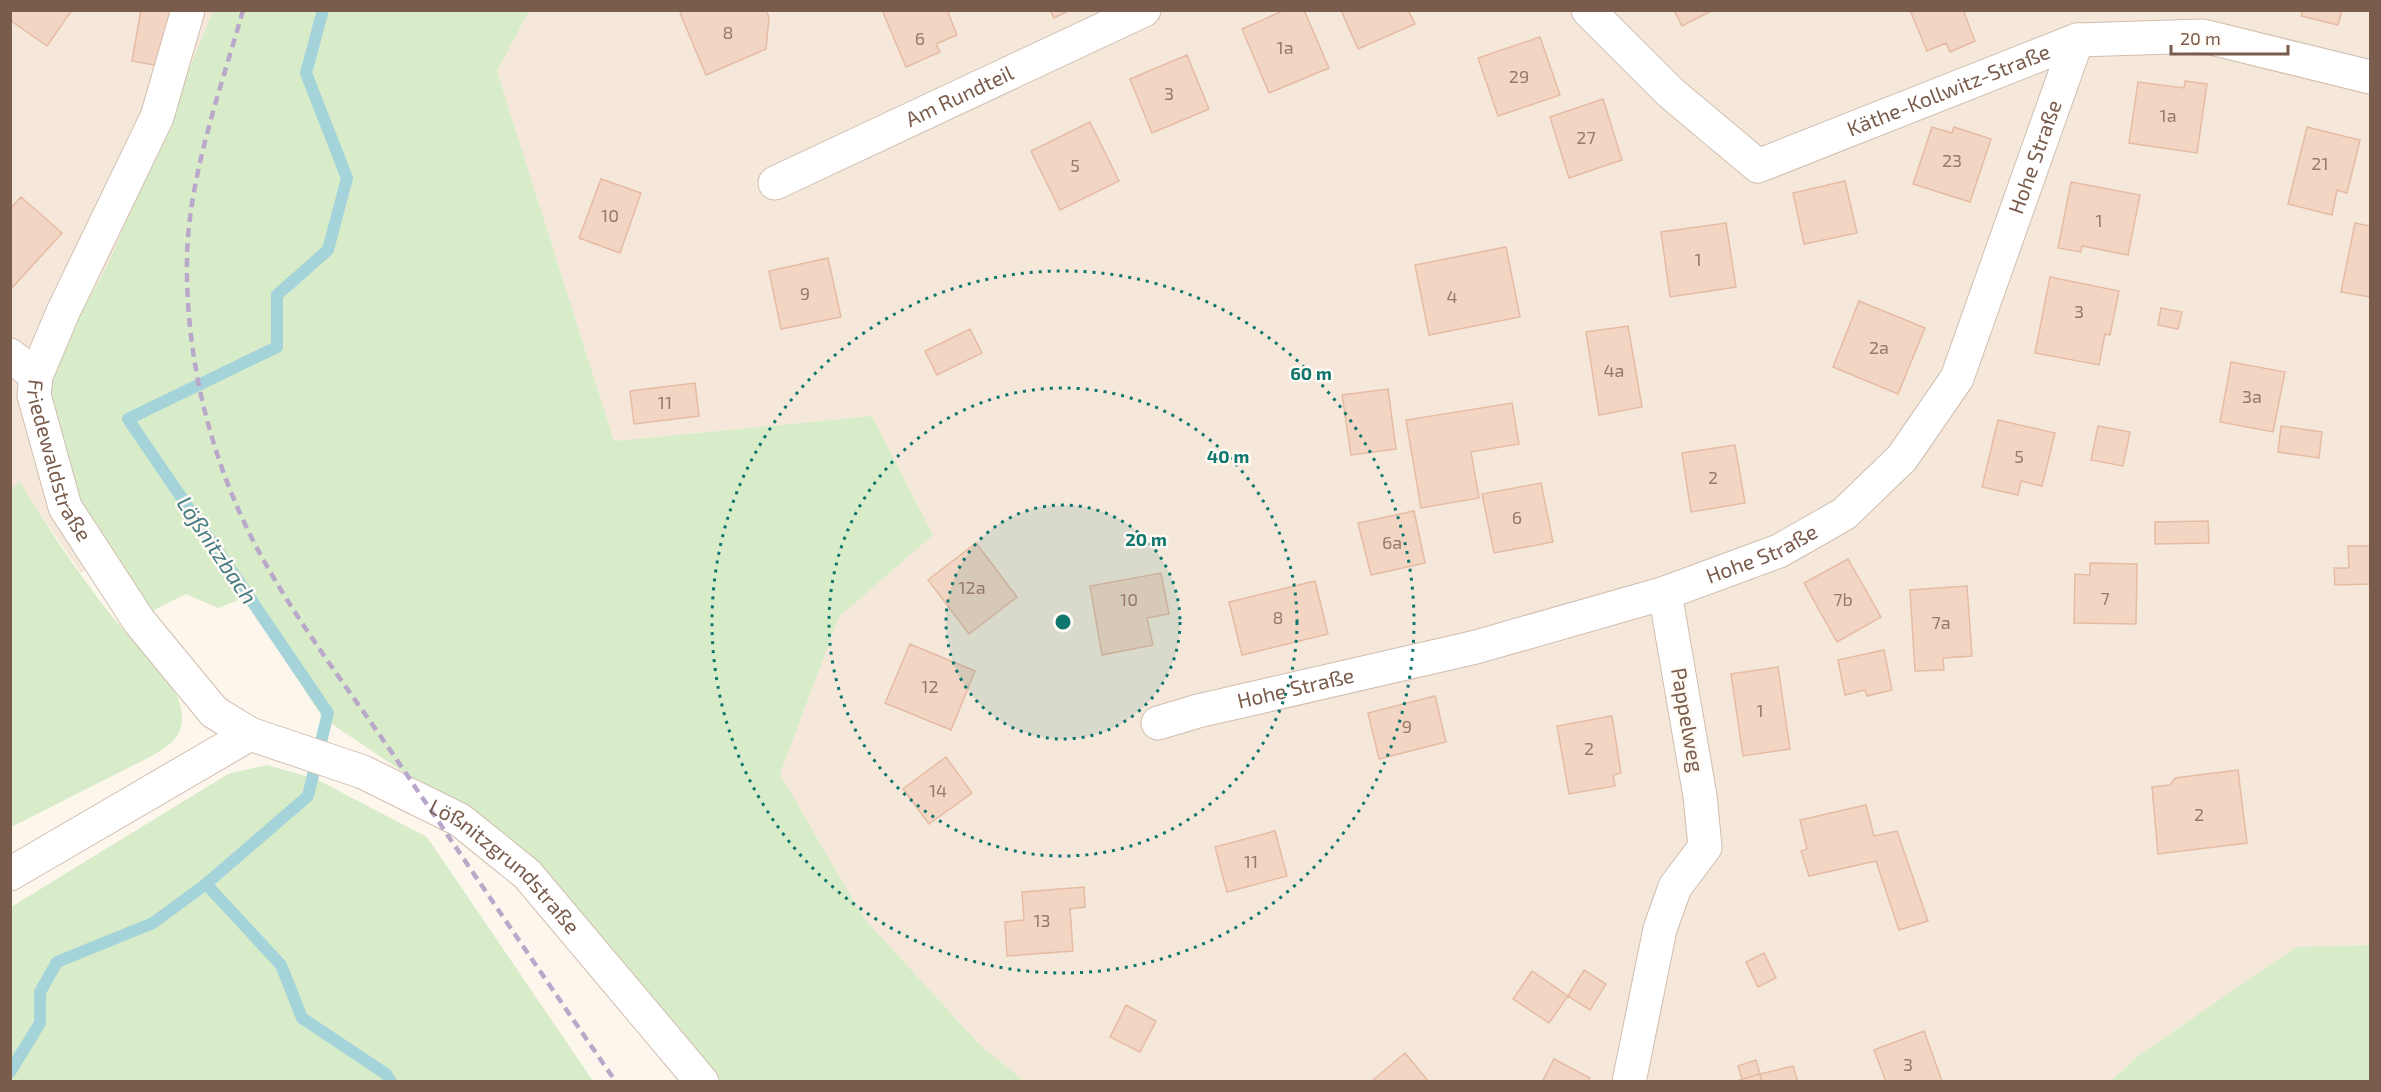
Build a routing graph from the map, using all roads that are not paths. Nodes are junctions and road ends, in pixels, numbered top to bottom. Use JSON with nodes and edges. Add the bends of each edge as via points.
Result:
{"nodes":[{"id":1,"x":188,"y":10,"type":"edge"},
{"id":2,"x":1144,"y":10,"type":"edge"},
{"id":3,"x":1588,"y":10,"type":"edge"},
{"id":4,"x":2077,"y":40,"type":"junction"},
{"id":5,"x":2370,"y":74,"type":"edge"},
{"id":6,"x":775,"y":183,"type":"dead end"},
{"id":7,"x":10,"y":355,"type":"edge"},
{"id":8,"x":36,"y":376,"type":"junction"},
{"id":9,"x":1665,"y":593,"type":"junction"},
{"id":10,"x":1158,"y":723,"type":"dead end"},
{"id":11,"x":250,"y":734,"type":"junction"},
{"id":12,"x":10,"y":874,"type":"edge"},
{"id":13,"x":702,"y":1082,"type":"edge"},
{"id":14,"x":1629,"y":1082,"type":"edge"}],
"edges":[{"from":1,"to":8,"type":"street","name":"Friedewaldstraße","via":[[157,117]]},
{"from":2,"to":6,"type":"street","name":"Am Rundteil"},
{"from":3,"to":4,"type":"street","name":"Käthe-Kollwitz-Straße","via":[[1671,93],[1758,166]]},
{"from":4,"to":5,"type":"street","name":"Käthe-Kollwitz-Straße","via":[[2203,36]]},
{"from":4,"to":9,"type":"street","name":"Hohe Straße","via":[[1957,378],[1902,458],[1835,520],[1779,551]]},
{"from":7,"to":8,"type":"street"},
{"from":8,"to":11,"type":"street","name":"Friedewaldstraße","via":[[34,395],[66,507],[139,621],[214,712]]},
{"from":9,"to":10,"type":"street","name":"Hohe Straße","via":[[1476,647]]},
{"from":9,"to":14,"type":"street","name":"Pappelweg","via":[[1705,847],[1675,887],[1660,929]]},
{"from":11,"to":12,"type":"street"},
{"from":11,"to":13,"type":"street","name":"Lößnitzgrundstraße","via":[[363,772],[460,820],[527,874]]}]}
